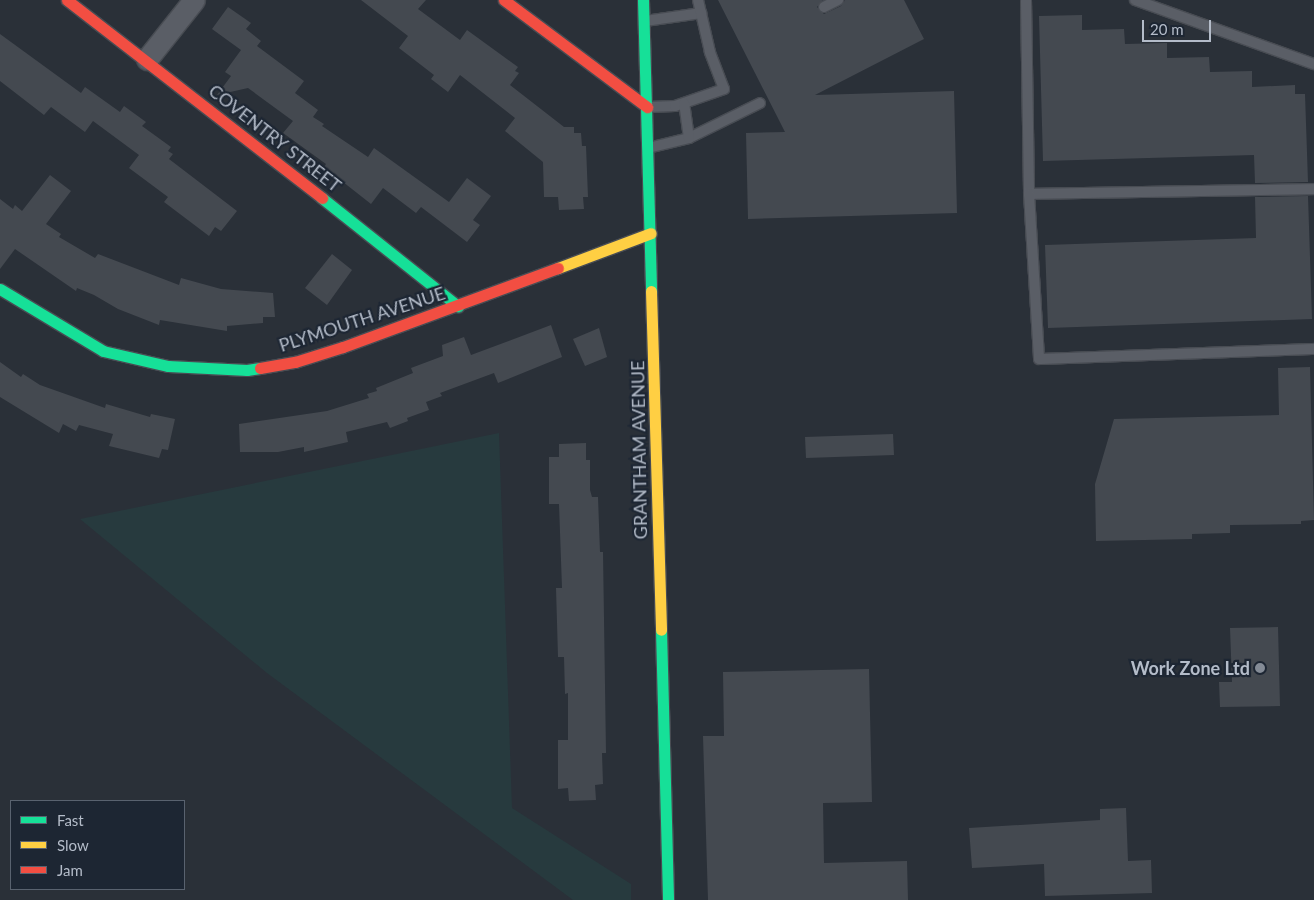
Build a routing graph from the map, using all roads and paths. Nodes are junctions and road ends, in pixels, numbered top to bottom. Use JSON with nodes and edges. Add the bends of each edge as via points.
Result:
{"nodes":[{"id":1,"x":67,"y":0,"type":"edge"},
{"id":2,"x":194,"y":0,"type":"edge"},
{"id":3,"x":504,"y":0,"type":"edge"},
{"id":4,"x":643,"y":0,"type":"edge"},
{"id":5,"x":698,"y":0,"type":"edge"},
{"id":6,"x":838,"y":0,"type":"edge"},
{"id":7,"x":1026,"y":0,"type":"edge"},
{"id":8,"x":1136,"y":0,"type":"edge"},
{"id":9,"x":824,"y":7,"type":"dead end"},
{"id":10,"x":701,"y":13,"type":"junction"},
{"id":11,"x":645,"y":21,"type":"junction"},
{"id":12,"x":147,"y":59,"type":"junction"},
{"id":13,"x":1314,"y":64,"type":"edge"},
{"id":14,"x":684,"y":103,"type":"junction"},
{"id":15,"x":760,"y":103,"type":"dead end"},
{"id":16,"x":647,"y":107,"type":"junction"},
{"id":17,"x":689,"y":138,"type":"junction"},
{"id":18,"x":648,"y":148,"type":"junction"},
{"id":19,"x":1314,"y":189,"type":"edge"},
{"id":20,"x":1029,"y":194,"type":"junction"},
{"id":21,"x":651,"y":233,"type":"junction"},
{"id":22,"x":0,"y":289,"type":"edge"},
{"id":23,"x":458,"y":306,"type":"junction"},
{"id":24,"x":1314,"y":349,"type":"edge"},
{"id":25,"x":668,"y":900,"type":"edge"}],
"edges":[{"from":1,"to":12,"type":"street","name":"COVENTRY STREET"},
{"from":2,"to":12,"type":"street"},
{"from":3,"to":16,"type":"street"},
{"from":4,"to":11,"type":"street","name":"GRANTHAM AVENUE"},
{"from":5,"to":10,"type":"lane"},
{"from":6,"to":9,"type":"lane"},
{"from":7,"to":20,"type":"lane"},
{"from":8,"to":13,"type":"lane"},
{"from":10,"to":11,"type":"lane"},
{"from":10,"to":14,"type":"lane","via":[[710,52],[724,89]]},
{"from":11,"to":16,"type":"street","name":"GRANTHAM AVENUE"},
{"from":12,"to":23,"type":"street","name":"COVENTRY STREET"},
{"from":14,"to":16,"type":"lane"},
{"from":14,"to":17,"type":"lane"},
{"from":15,"to":17,"type":"lane"},
{"from":16,"to":18,"type":"street","name":"GRANTHAM AVENUE"},
{"from":17,"to":18,"type":"lane"},
{"from":18,"to":21,"type":"street","name":"GRANTHAM AVENUE"},
{"from":19,"to":20,"type":"lane"},
{"from":20,"to":24,"type":"lane","via":[[1039,359]]},
{"from":21,"to":23,"type":"street","name":"PLYMOUTH AVENUE"},
{"from":21,"to":25,"type":"street","name":"GRANTHAM AVENUE"},
{"from":22,"to":23,"type":"street","name":"PLYMOUTH AVENUE","via":[[103,351],[168,366],[247,370],[303,359]]}]}
